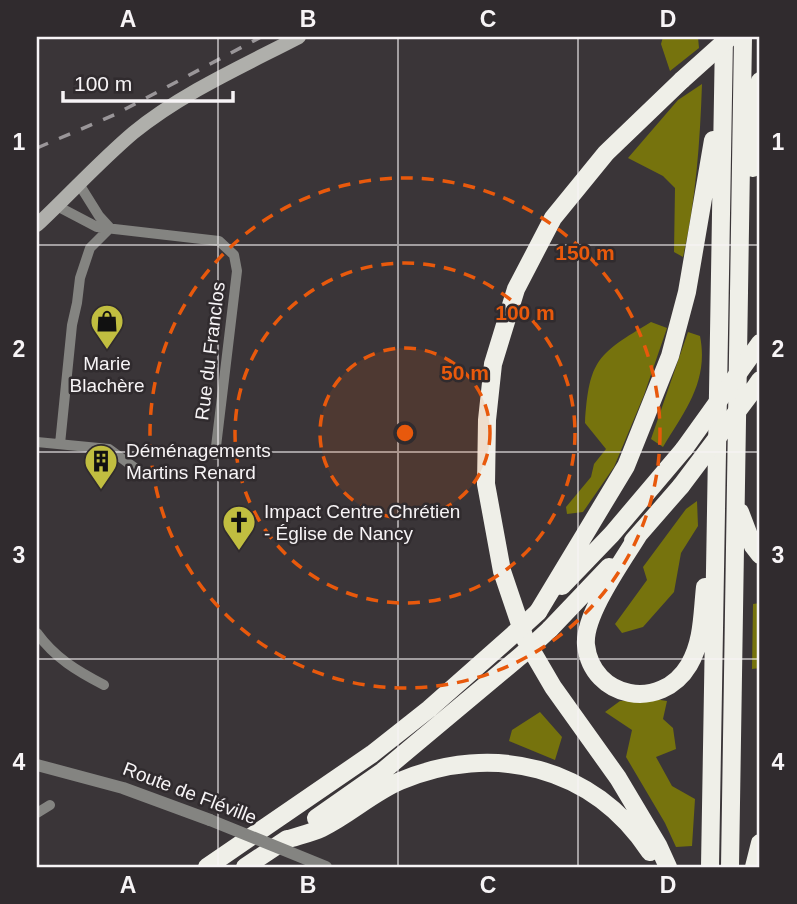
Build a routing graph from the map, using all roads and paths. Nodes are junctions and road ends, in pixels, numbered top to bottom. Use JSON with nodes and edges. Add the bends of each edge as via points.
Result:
{"nodes":[{"id":1,"x":299,"y":37,"type":"edge"},
{"id":2,"x":724,"y":37,"type":"edge"},
{"id":3,"x":730,"y":37,"type":"edge"},
{"id":4,"x":743,"y":37,"type":"edge"},
{"id":5,"x":760,"y":82,"type":"edge"},
{"id":6,"x":723,"y":85,"type":"junction"},
{"id":7,"x":79,"y":184,"type":"junction"},
{"id":8,"x":57,"y":206,"type":"junction"},
{"id":9,"x":37,"y":226,"type":"edge"},
{"id":10,"x":110,"y":228,"type":"junction"},
{"id":11,"x":741,"y":240,"type":"junction"},
{"id":12,"x":760,"y":343,"type":"edge"},
{"id":13,"x":757,"y":386,"type":"edge"},
{"id":14,"x":37,"y":442,"type":"edge"},
{"id":15,"x":60,"y":444,"type":"junction"},
{"id":16,"x":215,"y":455,"type":"dead end"},
{"id":17,"x":718,"y":472,"type":"junction"},
{"id":18,"x":146,"y":476,"type":"dead end"},
{"id":19,"x":737,"y":502,"type":"junction"},
{"id":20,"x":639,"y":534,"type":"junction"},
{"id":21,"x":760,"y":555,"type":"edge"},
{"id":22,"x":538,"y":612,"type":"junction"},
{"id":23,"x":37,"y":633,"type":"edge"},
{"id":24,"x":104,"y":685,"type":"dead end"},
{"id":25,"x":37,"y":765,"type":"edge"},
{"id":26,"x":50,"y":805,"type":"dead end"},
{"id":27,"x":37,"y":813,"type":"edge"},
{"id":28,"x":286,"y":839,"type":"junction"},
{"id":29,"x":760,"y":843,"type":"edge"},
{"id":30,"x":207,"y":867,"type":"edge"},
{"id":31,"x":245,"y":867,"type":"edge"},
{"id":32,"x":326,"y":867,"type":"edge"},
{"id":33,"x":660,"y":867,"type":"edge"},
{"id":34,"x":668,"y":867,"type":"edge"},
{"id":35,"x":710,"y":867,"type":"edge"},
{"id":36,"x":730,"y":867,"type":"edge"},
{"id":37,"x":754,"y":867,"type":"edge"}],
"edges":[{"from":1,"to":7,"type":"main road","via":[[162,113],[134,132]]},
{"from":2,"to":6,"type":"highway"},
{"from":3,"to":34,"type":"highway","bridge":true,"via":[[606,153],[553,218],[516,289],[493,364],[487,420],[486,484],[502,571],[524,639],[618,778]]},
{"from":4,"to":11,"type":"highway"},
{"from":5,"to":11,"type":"highway","via":[[750,200]]},
{"from":6,"to":17,"type":"highway"},
{"from":6,"to":22,"type":"highway","via":[[687,292],[670,356],[626,466]]},
{"from":7,"to":8,"type":"main road"},
{"from":7,"to":10,"type":"street"},
{"from":8,"to":9,"type":"main road"},
{"from":8,"to":10,"type":"street","name":"Rue du Franclos","via":[[88,223]]},
{"from":10,"to":15,"type":"street","via":[[98,238],[80,278]]},
{"from":10,"to":16,"type":"street","name":"Rue du Franclos","via":[[219,241],[234,255],[237,271]]},
{"from":11,"to":19,"type":"highway"},
{"from":12,"to":22,"type":"highway","bridge":true,"via":[[684,449]]},
{"from":13,"to":20,"type":"highway","bridge":true},
{"from":14,"to":15,"type":"street"},
{"from":15,"to":18,"type":"street","via":[[109,449]]},
{"from":17,"to":20,"type":"highway","via":[[699,644],[688,667],[653,694],[632,694],[610,686],[594,669],[586,644],[600,597]]},
{"from":17,"to":35,"type":"highway"},
{"from":19,"to":21,"type":"highway"},
{"from":19,"to":36,"type":"highway"},
{"from":20,"to":28,"type":"highway","bridge":true,"via":[[524,653],[383,771]]},
{"from":22,"to":30,"type":"highway","bridge":true,"via":[[372,754]]},
{"from":23,"to":24,"type":"street","via":[[47,648],[73,669]]},
{"from":25,"to":32,"type":"street","name":"Route de Fléville","bridge":true,"via":[[123,788]]},
{"from":26,"to":27,"type":"street"},
{"from":28,"to":31,"type":"highway"},
{"from":28,"to":33,"type":"highway","via":[[320,829],[415,775],[450,765],[496,762],[552,773],[598,796],[634,830]]},
{"from":29,"to":37,"type":"highway"}]}
